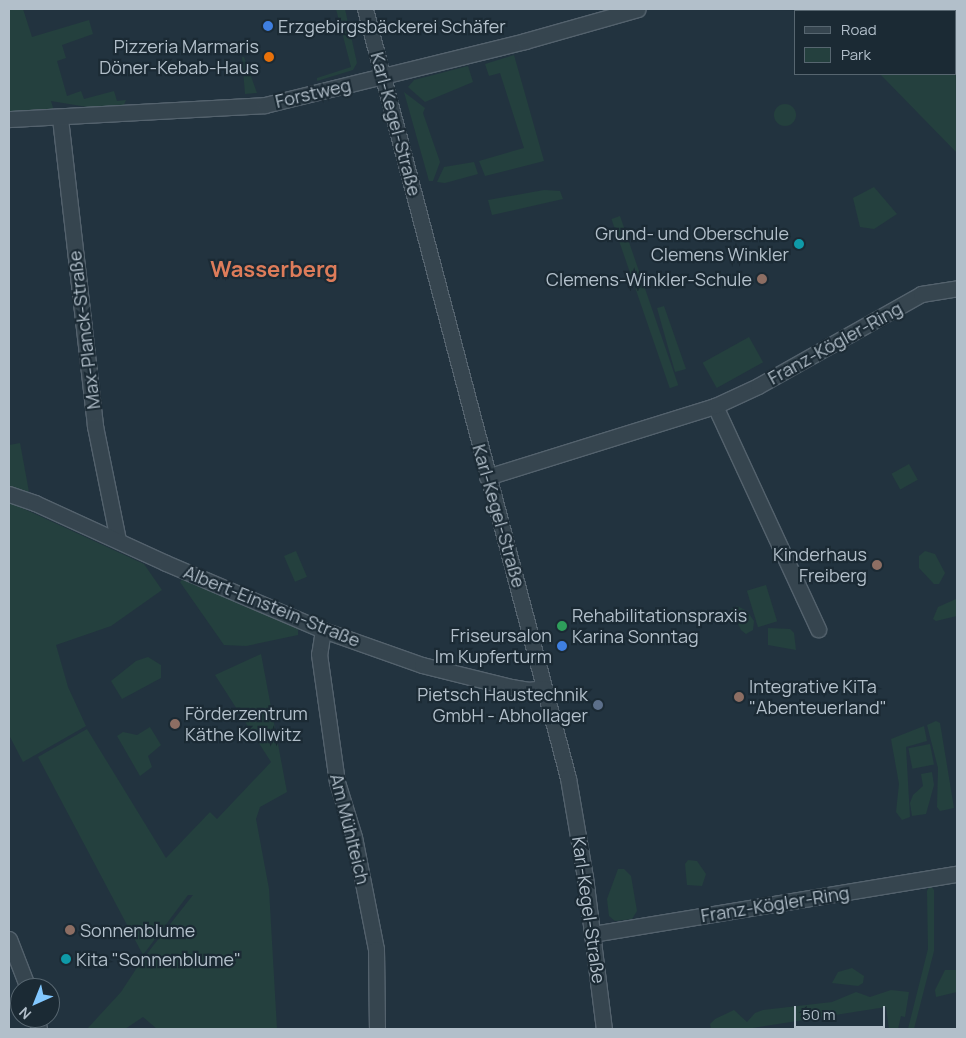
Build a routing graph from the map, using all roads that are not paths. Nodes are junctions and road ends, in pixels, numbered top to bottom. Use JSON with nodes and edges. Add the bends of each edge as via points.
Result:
{"nodes":[{"id":1,"x":365,"y":9,"type":"edge"},
{"id":2,"x":638,"y":9,"type":"edge"},
{"id":3,"x":383,"y":77,"type":"junction"},
{"id":4,"x":60,"y":118,"type":"junction"},
{"id":5,"x":9,"y":120,"type":"edge"},
{"id":6,"x":957,"y":288,"type":"edge"},
{"id":7,"x":715,"y":406,"type":"junction"},
{"id":8,"x":487,"y":477,"type":"junction"},
{"id":9,"x":9,"y":494,"type":"edge"},
{"id":10,"x":118,"y":540,"type":"junction"},
{"id":11,"x":818,"y":629,"type":"dead end"},
{"id":12,"x":323,"y":630,"type":"junction"},
{"id":13,"x":544,"y":688,"type":"junction"},
{"id":14,"x":957,"y":874,"type":"edge"},
{"id":15,"x":593,"y":934,"type":"junction"},
{"id":16,"x":9,"y":940,"type":"edge"},
{"id":17,"x":24,"y":978,"type":"edge"},
{"id":18,"x":377,"y":1029,"type":"edge"},
{"id":19,"x":604,"y":1029,"type":"edge"}],
"edges":[{"from":1,"to":3,"type":"street","name":"Karl-Kegel-Straße"},
{"from":2,"to":3,"type":"street","name":"Forstweg"},
{"from":3,"to":4,"type":"street","name":"Forstweg","via":[[265,104]]},
{"from":3,"to":8,"type":"street","name":"Karl-Kegel-Straße","via":[[438,276]]},
{"from":4,"to":5,"type":"street","name":"Forstweg"},
{"from":4,"to":10,"type":"street","name":"Max-Planck-Straße","via":[[95,426]]},
{"from":6,"to":7,"type":"street","name":"Franz-Kögler-Ring","via":[[921,294],[758,386]]},
{"from":7,"to":8,"type":"street","name":"Franz-Kögler-Ring"},
{"from":7,"to":11,"type":"street"},
{"from":8,"to":13,"type":"street","name":"Karl-Kegel-Straße"},
{"from":9,"to":10,"type":"street","name":"Albert-Einstein-Straße"},
{"from":10,"to":12,"type":"street","name":"Albert-Einstein-Straße"},
{"from":12,"to":13,"type":"street","name":"Albert-Einstein-Straße","via":[[422,666],[511,687]]},
{"from":12,"to":18,"type":"street","name":"Am Mühlteich","via":[[319,654],[337,782],[354,837],[376,949]]},
{"from":13,"to":15,"type":"street","name":"Karl-Kegel-Straße","via":[[573,800]]},
{"from":14,"to":15,"type":"street","name":"Franz-Kögler-Ring"},
{"from":15,"to":19,"type":"street","name":"Karl-Kegel-Straße"},
{"from":16,"to":17,"type":"street"}]}
